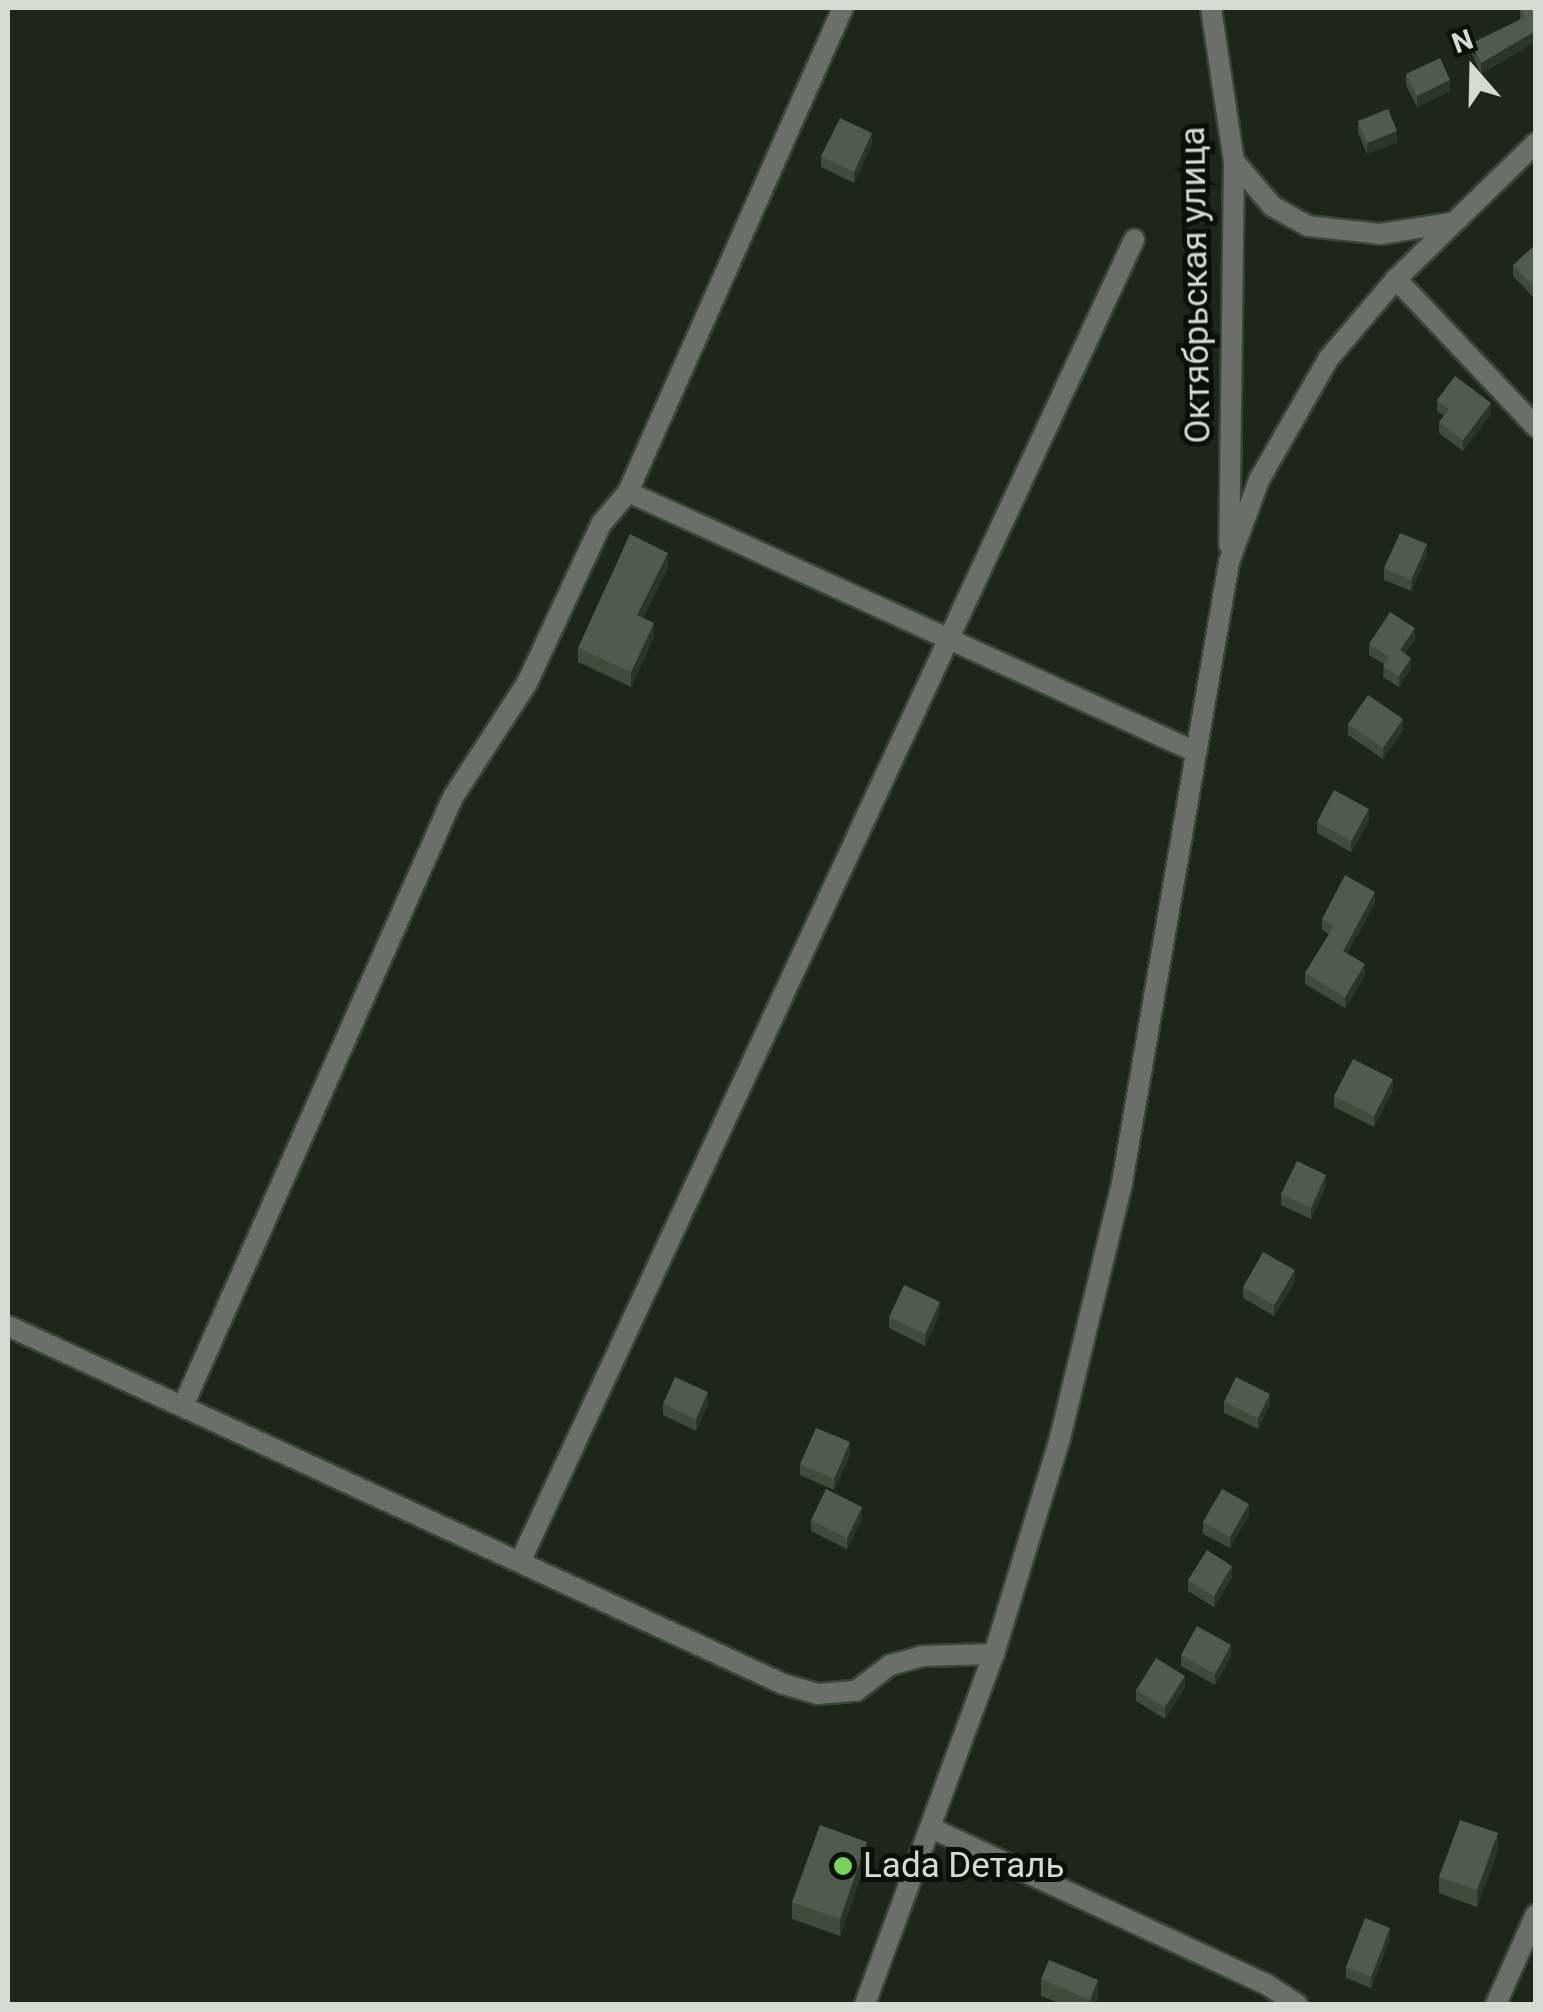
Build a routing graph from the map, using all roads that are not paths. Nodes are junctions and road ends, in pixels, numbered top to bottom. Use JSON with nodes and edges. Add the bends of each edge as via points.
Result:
{"nodes":[{"id":1,"x":843,"y":8,"type":"edge"},
{"id":2,"x":1211,"y":8,"type":"edge"},
{"id":3,"x":1536,"y":144,"type":"edge"},
{"id":4,"x":1234,"y":161,"type":"junction"},
{"id":5,"x":1451,"y":223,"type":"junction"},
{"id":6,"x":1134,"y":240,"type":"dead end"},
{"id":7,"x":1396,"y":279,"type":"junction"},
{"id":8,"x":1536,"y":427,"type":"edge"},
{"id":9,"x":628,"y":492,"type":"junction"},
{"id":10,"x":1229,"y":562,"type":"junction"},
{"id":11,"x":949,"y":640,"type":"junction"},
{"id":12,"x":1196,"y":752,"type":"junction"},
{"id":13,"x":8,"y":1326,"type":"edge"},
{"id":14,"x":183,"y":1406,"type":"junction"},
{"id":15,"x":520,"y":1562,"type":"junction"},
{"id":16,"x":994,"y":1654,"type":"junction"},
{"id":17,"x":931,"y":1828,"type":"junction"},
{"id":18,"x":1536,"y":1914,"type":"edge"},
{"id":19,"x":865,"y":2004,"type":"edge"},
{"id":20,"x":1297,"y":2004,"type":"edge"},
{"id":21,"x":1496,"y":2004,"type":"edge"}],
"edges":[{"from":1,"to":9,"type":"street"},
{"from":2,"to":4,"type":"street","name":"Октябрьская улица"},
{"from":3,"to":5,"type":"street"},
{"from":4,"to":5,"type":"street","via":[[1272,206],[1308,226],[1380,234]]},
{"from":4,"to":10,"type":"street","name":"Октябрьская улица"},
{"from":5,"to":7,"type":"street"},
{"from":6,"to":11,"type":"street"},
{"from":7,"to":8,"type":"street"},
{"from":7,"to":10,"type":"street","via":[[1329,358],[1292,419],[1259,480]]},
{"from":9,"to":11,"type":"street"},
{"from":9,"to":14,"type":"street","via":[[601,524],[527,683],[453,797]]},
{"from":10,"to":12,"type":"street"},
{"from":11,"to":12,"type":"street"},
{"from":11,"to":15,"type":"street"},
{"from":12,"to":16,"type":"street","via":[[1122,1183],[1060,1438]]},
{"from":13,"to":14,"type":"street"},
{"from":14,"to":15,"type":"street"},
{"from":15,"to":16,"type":"street","via":[[783,1684],[818,1694],[856,1690],[890,1665],[923,1656]]},
{"from":16,"to":17,"type":"street"},
{"from":17,"to":19,"type":"street"},
{"from":17,"to":20,"type":"street"},
{"from":18,"to":21,"type":"street"}]}
